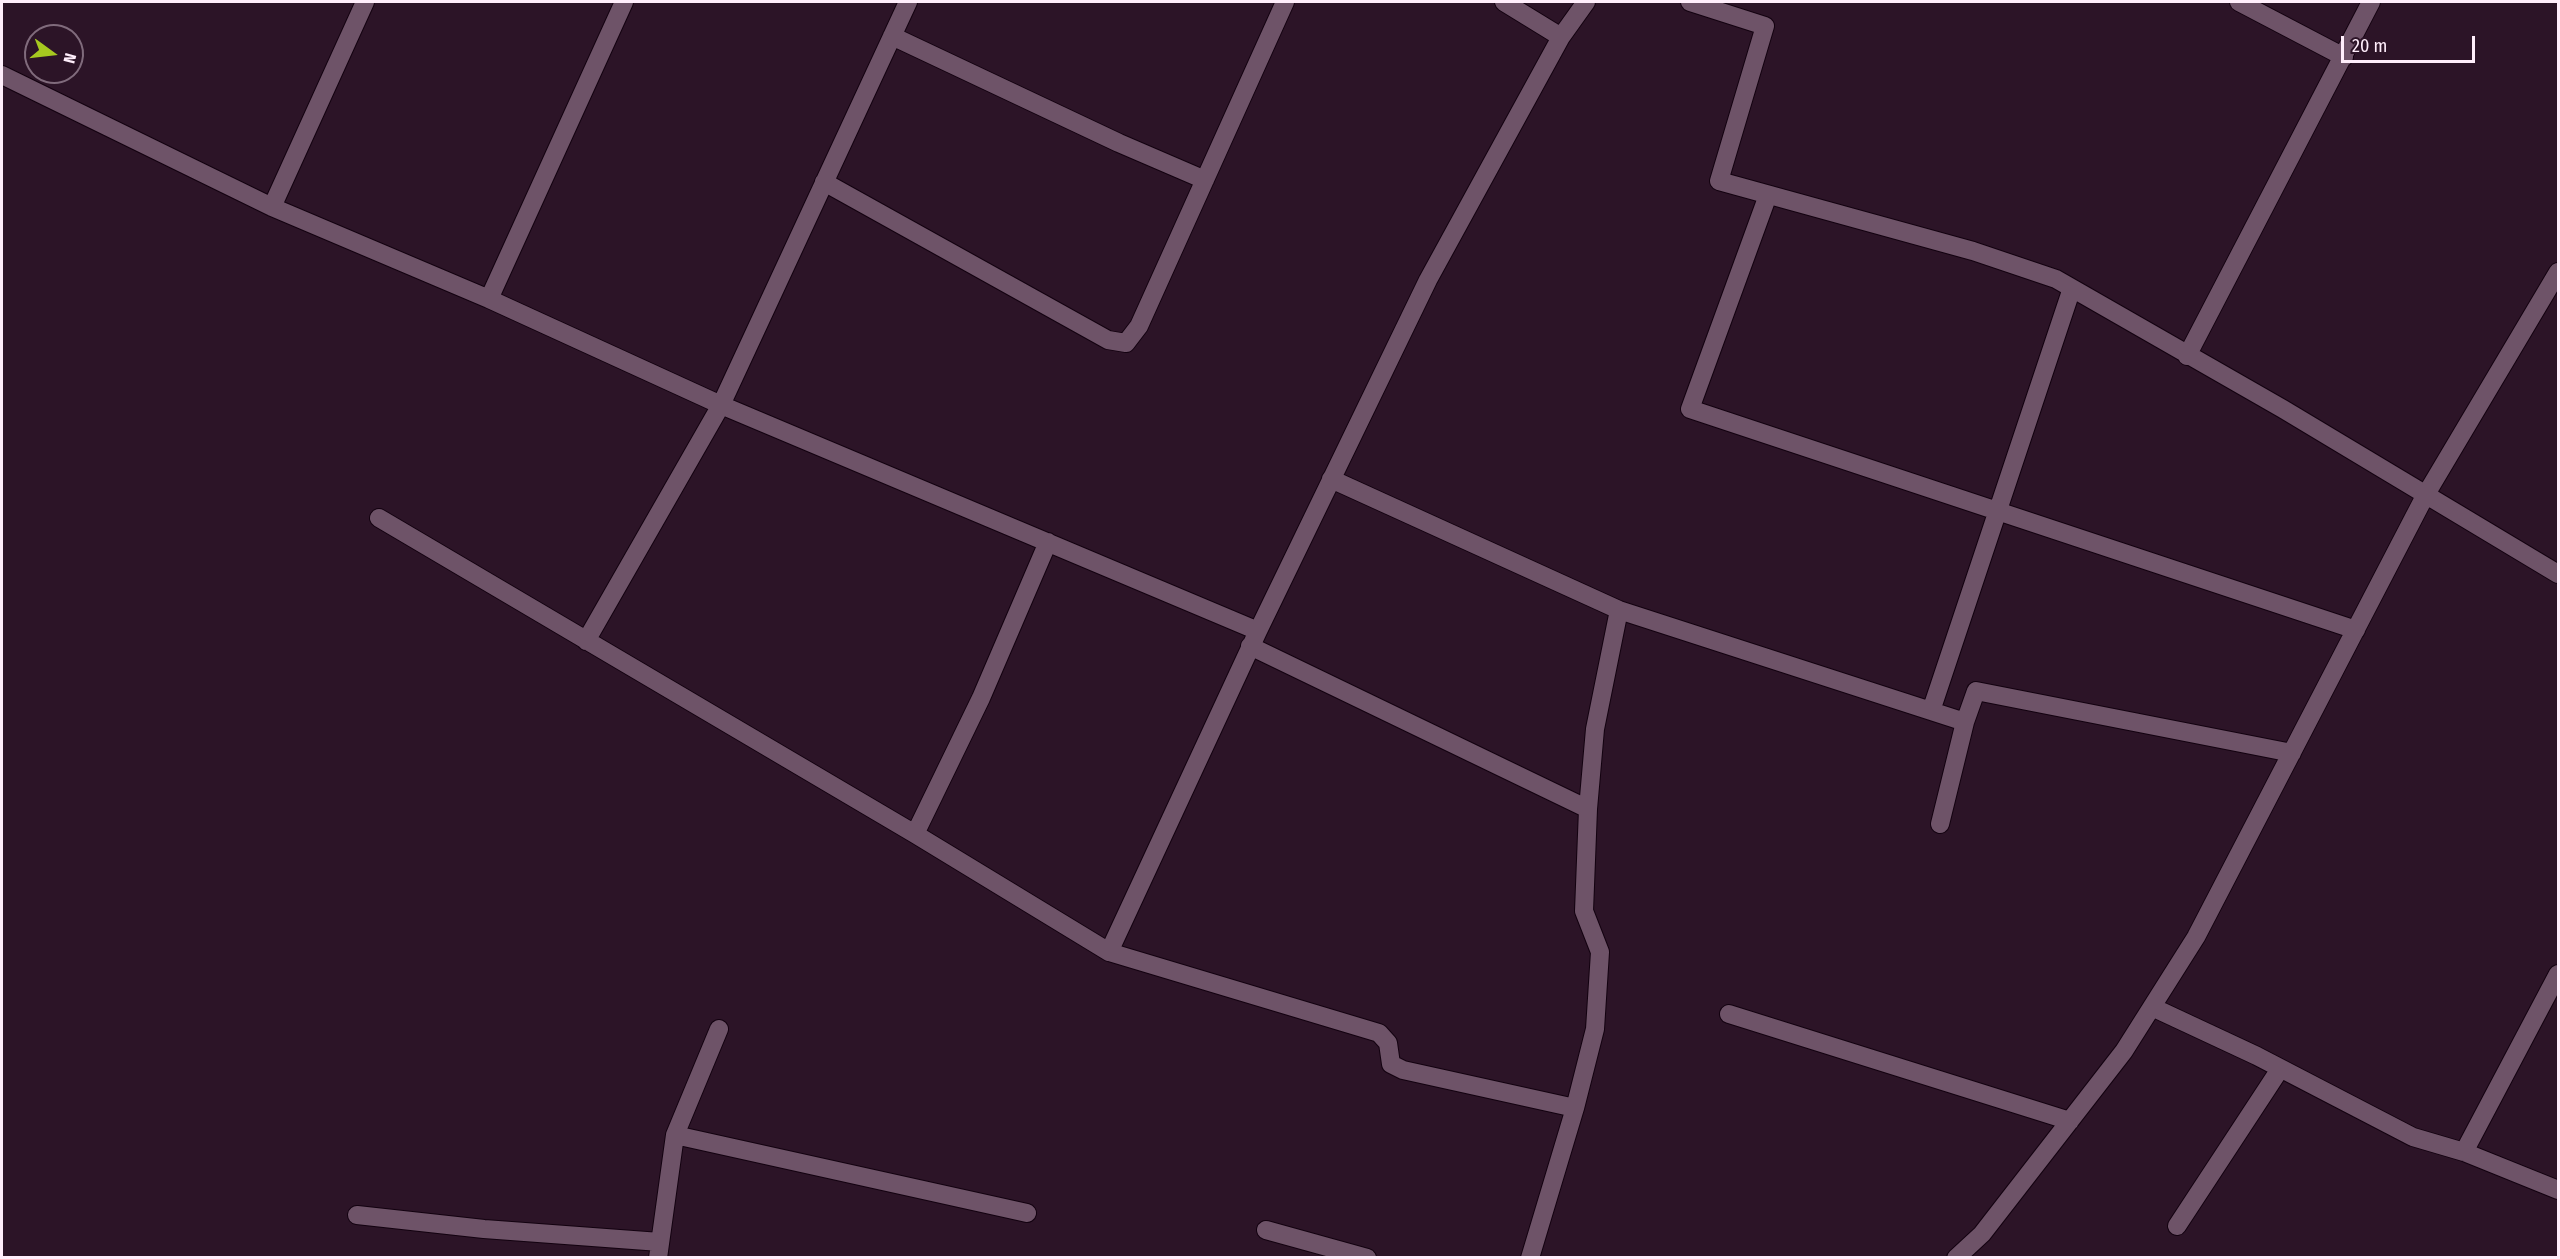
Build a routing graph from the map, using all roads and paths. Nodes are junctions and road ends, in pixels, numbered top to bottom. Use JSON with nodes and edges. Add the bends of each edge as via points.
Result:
{"nodes":[{"id":1,"x":365,"y":2,"type":"edge"},
{"id":2,"x":624,"y":2,"type":"edge"},
{"id":3,"x":908,"y":2,"type":"edge"},
{"id":4,"x":1285,"y":2,"type":"edge"},
{"id":5,"x":1504,"y":2,"type":"edge"},
{"id":6,"x":1586,"y":2,"type":"edge"},
{"id":7,"x":1690,"y":2,"type":"edge"},
{"id":8,"x":2239,"y":2,"type":"edge"},
{"id":9,"x":2371,"y":2,"type":"edge"},
{"id":10,"x":892,"y":36,"type":"junction"},
{"id":11,"x":1561,"y":37,"type":"junction"},
{"id":12,"x":2344,"y":57,"type":"junction"},
{"id":13,"x":2,"y":75,"type":"edge"},
{"id":14,"x":1205,"y":180,"type":"junction"},
{"id":15,"x":824,"y":182,"type":"junction"},
{"id":16,"x":1768,"y":195,"type":"junction"},
{"id":17,"x":272,"y":207,"type":"junction"},
{"id":18,"x":2559,"y":272,"type":"edge"},
{"id":19,"x":2072,"y":288,"type":"junction"},
{"id":20,"x":489,"y":299,"type":"junction"},
{"id":21,"x":2187,"y":356,"type":"junction"},
{"id":22,"x":721,"y":405,"type":"junction"},
{"id":23,"x":1331,"y":479,"type":"junction"},
{"id":24,"x":2425,"y":496,"type":"junction"},
{"id":25,"x":1998,"y":510,"type":"junction"},
{"id":26,"x":379,"y":518,"type":"dead end"},
{"id":27,"x":1048,"y":542,"type":"junction"},
{"id":28,"x":2559,"y":574,"type":"edge"},
{"id":29,"x":1619,"y":610,"type":"junction"},
{"id":30,"x":2356,"y":630,"type":"junction"},
{"id":31,"x":1254,"y":638,"type":"junction"},
{"id":32,"x":586,"y":641,"type":"junction"},
{"id":33,"x":1930,"y":711,"type":"junction"},
{"id":34,"x":1965,"y":722,"type":"junction"},
{"id":35,"x":2292,"y":753,"type":"junction"},
{"id":36,"x":1588,"y":809,"type":"junction"},
{"id":37,"x":1940,"y":824,"type":"dead end"},
{"id":38,"x":915,"y":834,"type":"junction"},
{"id":39,"x":1108,"y":952,"type":"junction"},
{"id":40,"x":2559,"y":974,"type":"edge"},
{"id":41,"x":2151,"y":1007,"type":"junction"},
{"id":42,"x":1729,"y":1014,"type":"dead end"},
{"id":43,"x":719,"y":1029,"type":"dead end"},
{"id":44,"x":2280,"y":1069,"type":"junction"},
{"id":45,"x":1575,"y":1108,"type":"junction"},
{"id":46,"x":2070,"y":1121,"type":"junction"},
{"id":47,"x":675,"y":1135,"type":"junction"},
{"id":48,"x":2464,"y":1152,"type":"junction"},
{"id":49,"x":2559,"y":1190,"type":"edge"},
{"id":50,"x":1027,"y":1213,"type":"dead end"},
{"id":51,"x":357,"y":1215,"type":"dead end"},
{"id":52,"x":2177,"y":1226,"type":"dead end"},
{"id":53,"x":1266,"y":1230,"type":"dead end"},
{"id":54,"x":659,"y":1250,"type":"edge"},
{"id":55,"x":1367,"y":1257,"type":"edge"},
{"id":56,"x":1530,"y":1257,"type":"edge"},
{"id":57,"x":1956,"y":1257,"type":"edge"}],
"edges":[{"from":1,"to":17,"type":"street"},
{"from":2,"to":20,"type":"street"},
{"from":3,"to":10,"type":"street"},
{"from":4,"to":14,"type":"street"},
{"from":5,"to":11,"type":"street"},
{"from":6,"to":11,"type":"street"},
{"from":7,"to":16,"type":"street","via":[[1765,26],[1719,181]]},
{"from":8,"to":12,"type":"street"},
{"from":9,"to":12,"type":"street"},
{"from":10,"to":14,"type":"street"},
{"from":10,"to":15,"type":"street"},
{"from":11,"to":23,"type":"street","via":[[1428,280]]},
{"from":12,"to":21,"type":"street"},
{"from":13,"to":17,"type":"street"},
{"from":14,"to":15,"type":"street","via":[[1139,326],[1126,344],[1108,340]]},
{"from":15,"to":22,"type":"street"},
{"from":16,"to":19,"type":"street","via":[[1973,251]]},
{"from":16,"to":25,"type":"street","via":[[1690,409]]},
{"from":17,"to":20,"type":"street"},
{"from":18,"to":24,"type":"street"},
{"from":19,"to":21,"type":"street"},
{"from":19,"to":25,"type":"street"},
{"from":20,"to":22,"type":"street"},
{"from":21,"to":24,"type":"street"},
{"from":22,"to":27,"type":"street"},
{"from":22,"to":32,"type":"street"},
{"from":23,"to":29,"type":"street"},
{"from":23,"to":31,"type":"street"},
{"from":24,"to":28,"type":"street"},
{"from":24,"to":30,"type":"street"},
{"from":25,"to":30,"type":"street"},
{"from":25,"to":33,"type":"street"},
{"from":26,"to":32,"type":"street"},
{"from":27,"to":31,"type":"street"},
{"from":27,"to":38,"type":"street","via":[[981,698]]},
{"from":29,"to":33,"type":"street"},
{"from":29,"to":36,"type":"street","via":[[1595,729]]},
{"from":30,"to":35,"type":"street"},
{"from":31,"to":36,"type":"street"},
{"from":31,"to":39,"type":"street"},
{"from":32,"to":38,"type":"street"},
{"from":33,"to":34,"type":"street"},
{"from":34,"to":35,"type":"street","via":[[1976,691]]},
{"from":34,"to":37,"type":"street"},
{"from":35,"to":41,"type":"street","via":[[2196,937]]},
{"from":36,"to":45,"type":"street","via":[[1584,911],[1600,952],[1595,1029]]},
{"from":38,"to":39,"type":"street"},
{"from":39,"to":45,"type":"street","via":[[1379,1033],[1388,1043],[1391,1064],[1403,1070]]},
{"from":40,"to":48,"type":"street"},
{"from":41,"to":44,"type":"street"},
{"from":41,"to":46,"type":"street","via":[[2124,1051]]},
{"from":42,"to":46,"type":"street"},
{"from":43,"to":47,"type":"street"},
{"from":44,"to":48,"type":"street","via":[[2413,1137]]},
{"from":44,"to":52,"type":"street"},
{"from":45,"to":56,"type":"street"},
{"from":46,"to":57,"type":"street","via":[[1982,1234]]},
{"from":47,"to":50,"type":"street"},
{"from":47,"to":54,"type":"street"},
{"from":48,"to":49,"type":"street"},
{"from":51,"to":54,"type":"street"},
{"from":53,"to":55,"type":"street"}]}
